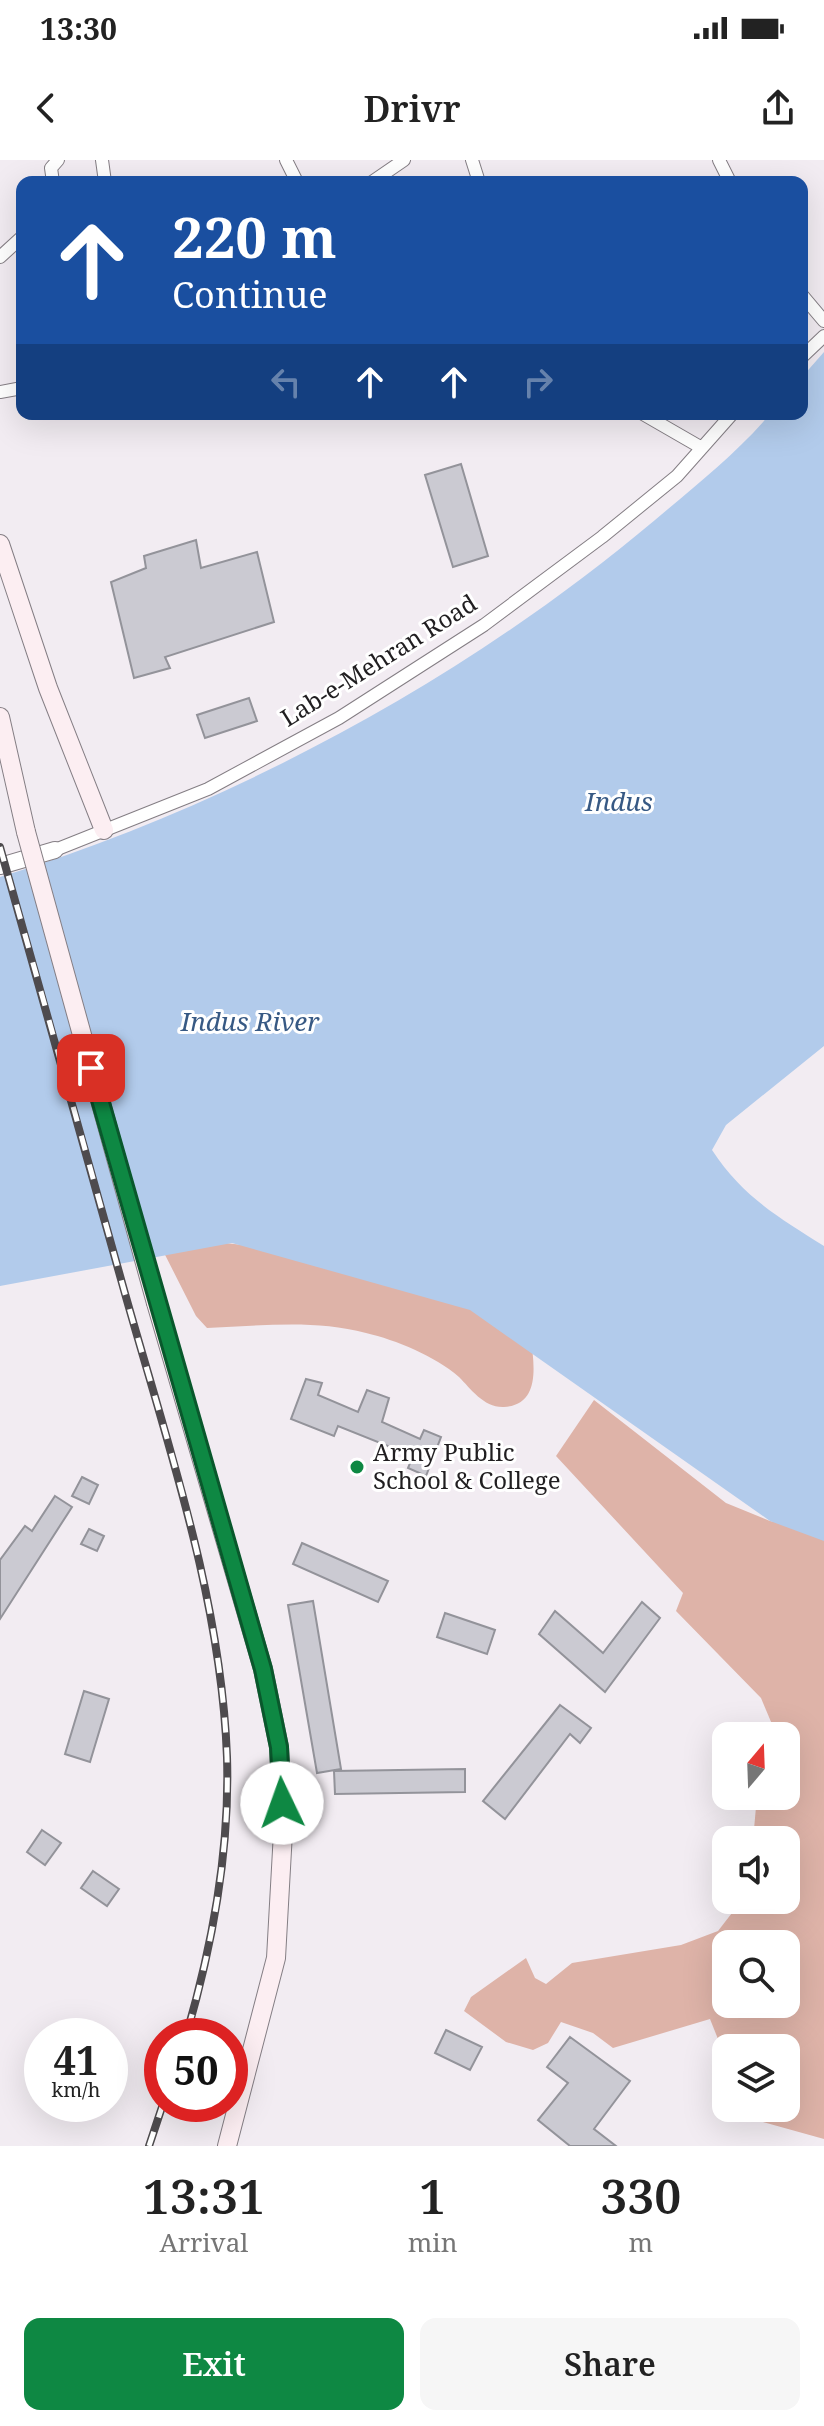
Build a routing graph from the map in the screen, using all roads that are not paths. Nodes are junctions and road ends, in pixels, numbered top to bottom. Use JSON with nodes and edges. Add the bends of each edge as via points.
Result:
{"nodes":[{"id":1,"x":404,"y":160,"type":"edge"},
{"id":2,"x":381,"y":176,"type":"edge"},
{"id":3,"x":16,"y":242,"type":"edge"},
{"id":4,"x":0,"y":257,"type":"edge"},
{"id":5,"x":808,"y":302,"type":"edge"},
{"id":6,"x":824,"y":321,"type":"edge"},
{"id":7,"x":824,"y":336,"type":"edge"},
{"id":8,"x":808,"y":351,"type":"edge"},
{"id":9,"x":653,"y":420,"type":"edge"},
{"id":10,"x":727,"y":420,"type":"edge"},
{"id":11,"x":702,"y":448,"type":"junction"},
{"id":12,"x":0,"y":544,"type":"edge"},
{"id":13,"x":0,"y":717,"type":"edge"},
{"id":14,"x":104,"y":830,"type":"junction"},
{"id":15,"x":55,"y":850,"type":"joint"},
{"id":16,"x":0,"y":866,"type":"edge"},
{"id":17,"x":227,"y":2146,"type":"edge"}],
"edges":[{"from":1,"to":2,"type":"street"},
{"from":3,"to":4,"type":"street"},
{"from":5,"to":6,"type":"street"},
{"from":7,"to":8,"type":"street"},
{"from":9,"to":11,"type":"street"},
{"from":10,"to":11,"type":"street","name":"Lab-e-Mehran Road"},
{"from":11,"to":14,"type":"street","name":"Lab-e-Mehran Road","via":[[677,476],[602,537],[484,625],[352,710],[208,789]]},
{"from":12,"to":14,"type":"main road","via":[[48,688]]},
{"from":13,"to":17,"type":"main road","bridge":true,"via":[[26,832],[263,1669],[279,1747],[283,1832],[276,1958]]},
{"from":14,"to":15,"type":"street","name":"Lab-e-Mehran Road"},
{"from":15,"to":16,"type":"street","name":"Lab-e-Mehran Road"}]}
